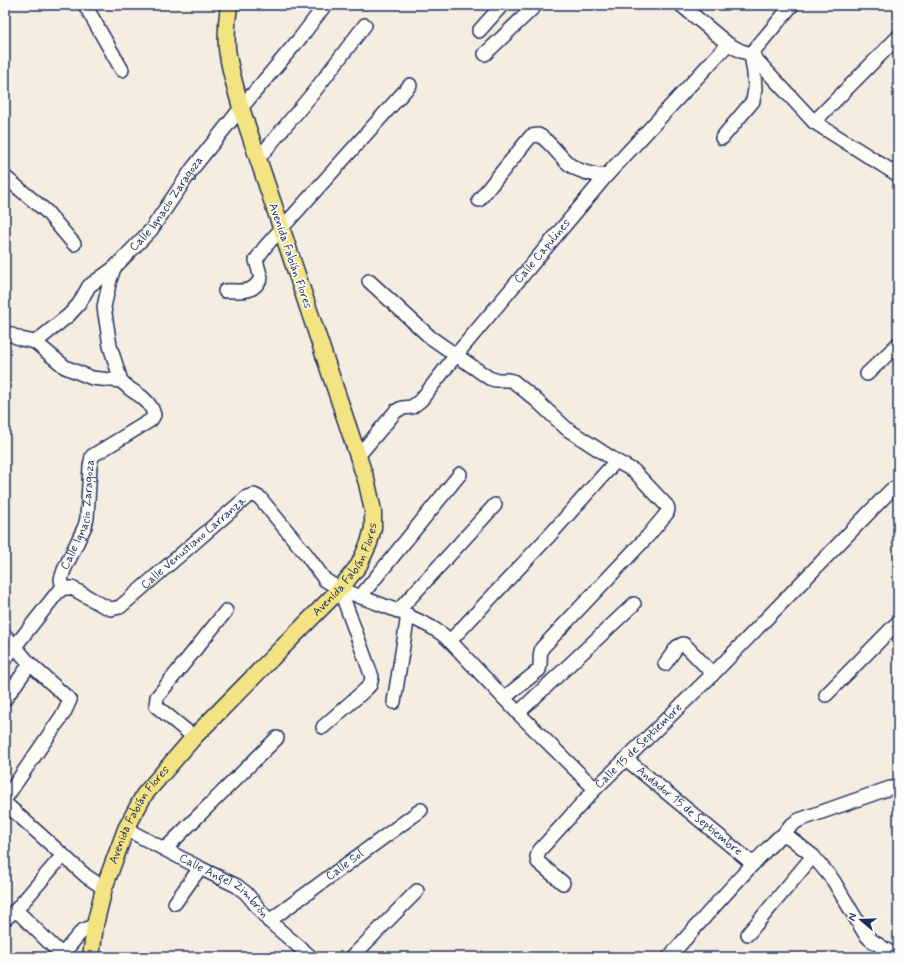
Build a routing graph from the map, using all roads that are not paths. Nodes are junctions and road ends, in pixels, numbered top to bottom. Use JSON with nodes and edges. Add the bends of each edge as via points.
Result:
{"nodes":[{"id":1,"x":85,"y":5,"type":"edge"},
{"id":2,"x":229,"y":5,"type":"edge"},
{"id":3,"x":325,"y":5,"type":"edge"},
{"id":4,"x":502,"y":5,"type":"edge"},
{"id":5,"x":536,"y":5,"type":"edge"},
{"id":6,"x":681,"y":5,"type":"edge"},
{"id":7,"x":792,"y":5,"type":"edge"},
{"id":8,"x":365,"y":25,"type":"dead end"},
{"id":9,"x":479,"y":31,"type":"dead end"},
{"id":10,"x":898,"y":37,"type":"edge"},
{"id":11,"x":728,"y":44,"type":"junction"},
{"id":12,"x":485,"y":54,"type":"dead end"},
{"id":13,"x":751,"y":54,"type":"junction"},
{"id":14,"x":122,"y":70,"type":"dead end"},
{"id":15,"x":410,"y":85,"type":"dead end"},
{"id":16,"x":241,"y":108,"type":"junction"},
{"id":17,"x":814,"y":122,"type":"junction"},
{"id":18,"x":722,"y":138,"type":"dead end"},
{"id":19,"x":258,"y":159,"type":"junction"},
{"id":20,"x":898,"y":175,"type":"edge"},
{"id":21,"x":606,"y":176,"type":"junction"},
{"id":22,"x":5,"y":177,"type":"edge"},
{"id":23,"x":479,"y":200,"type":"dead end"},
{"id":24,"x":281,"y":230,"type":"junction"},
{"id":25,"x":74,"y":244,"type":"dead end"},
{"id":26,"x":114,"y":268,"type":"junction"},
{"id":27,"x":369,"y":281,"type":"dead end"},
{"id":28,"x":225,"y":291,"type":"dead end"},
{"id":29,"x":5,"y":332,"type":"edge"},
{"id":30,"x":35,"y":342,"type":"junction"},
{"id":31,"x":898,"y":344,"type":"edge"},
{"id":32,"x":456,"y":355,"type":"junction"},
{"id":33,"x":867,"y":374,"type":"dead end"},
{"id":34,"x":121,"y":381,"type":"junction"},
{"id":35,"x":358,"y":456,"type":"junction"},
{"id":36,"x":616,"y":461,"type":"junction"},
{"id":37,"x":460,"y":474,"type":"dead end"},
{"id":38,"x":898,"y":490,"type":"edge"},
{"id":39,"x":495,"y":505,"type":"dead end"},
{"id":40,"x":63,"y":588,"type":"junction"},
{"id":41,"x":340,"y":589,"type":"junction"},
{"id":42,"x":360,"y":597,"type":"junction"},
{"id":43,"x":634,"y":604,"type":"dead end"},
{"id":44,"x":226,"y":611,"type":"dead end"},
{"id":45,"x":403,"y":613,"type":"junction"},
{"id":46,"x":898,"y":622,"type":"edge"},
{"id":47,"x":5,"y":635,"type":"edge"},
{"id":48,"x":450,"y":641,"type":"junction"},
{"id":49,"x":14,"y":647,"type":"junction"},
{"id":50,"x":5,"y":659,"type":"edge"},
{"id":51,"x":30,"y":664,"type":"junction"},
{"id":52,"x":665,"y":664,"type":"dead end"},
{"id":53,"x":713,"y":674,"type":"junction"},
{"id":54,"x":826,"y":695,"type":"dead end"},
{"id":55,"x":504,"y":698,"type":"junction"},
{"id":56,"x":5,"y":699,"type":"edge"},
{"id":57,"x":394,"y":702,"type":"dead end"},
{"id":58,"x":518,"y":713,"type":"junction"},
{"id":59,"x":323,"y":727,"type":"dead end"},
{"id":60,"x":194,"y":736,"type":"junction"},
{"id":61,"x":277,"y":738,"type":"dead end"},
{"id":62,"x":626,"y":759,"type":"junction"},
{"id":63,"x":898,"y":788,"type":"edge"},
{"id":64,"x":595,"y":789,"type":"junction"},
{"id":65,"x":5,"y":799,"type":"edge"},
{"id":66,"x":5,"y":803,"type":"edge"},
{"id":67,"x":421,"y":810,"type":"dead end"},
{"id":68,"x":126,"y":829,"type":"junction"},
{"id":69,"x":783,"y":835,"type":"junction"},
{"id":70,"x":165,"y":849,"type":"junction"},
{"id":71,"x":63,"y":855,"type":"junction"},
{"id":72,"x":813,"y":856,"type":"junction"},
{"id":73,"x":753,"y":864,"type":"junction"},
{"id":74,"x":200,"y":868,"type":"junction"},
{"id":75,"x":563,"y":883,"type":"dead end"},
{"id":76,"x":104,"y":888,"type":"junction"},
{"id":77,"x":417,"y":891,"type":"dead end"},
{"id":78,"x":175,"y":903,"type":"dead end"},
{"id":79,"x":16,"y":910,"type":"junction"},
{"id":80,"x":5,"y":919,"type":"edge"},
{"id":81,"x":269,"y":921,"type":"junction"},
{"id":82,"x":95,"y":925,"type":"junction"},
{"id":83,"x":748,"y":934,"type":"dead end"},
{"id":84,"x":62,"y":956,"type":"edge"},
{"id":85,"x":91,"y":957,"type":"edge"},
{"id":86,"x":311,"y":957,"type":"edge"},
{"id":87,"x":352,"y":957,"type":"edge"},
{"id":88,"x":669,"y":957,"type":"edge"},
{"id":89,"x":897,"y":957,"type":"edge"}],
"edges":[{"from":1,"to":14,"type":"street"},
{"from":2,"to":16,"type":"main road","name":"Avenida Fabián Flores","via":[[228,50]]},
{"from":3,"to":16,"type":"street","name":"Calle Ignacio Zaragoza"},
{"from":4,"to":9,"type":"street"},
{"from":5,"to":12,"type":"street"},
{"from":6,"to":11,"type":"street"},
{"from":7,"to":13,"type":"street"},
{"from":8,"to":19,"type":"street"},
{"from":10,"to":17,"type":"street"},
{"from":11,"to":13,"type":"street"},
{"from":11,"to":21,"type":"street","name":"Calle Capulines"},
{"from":13,"to":17,"type":"street"},
{"from":13,"to":18,"type":"street","via":[[755,89],[753,101]]},
{"from":15,"to":24,"type":"street"},
{"from":16,"to":19,"type":"main road","name":"Avenida Fabián Flores"},
{"from":16,"to":26,"type":"street","name":"Calle Ignacio Zaragoza","via":[[193,168],[151,230]]},
{"from":17,"to":20,"type":"street"},
{"from":19,"to":24,"type":"main road","name":"Avenida Fabián Flores"},
{"from":21,"to":23,"type":"street","via":[[583,172],[570,165],[543,138],[531,136]]},
{"from":21,"to":32,"type":"street","name":"Calle Capulines"},
{"from":22,"to":25,"type":"street","via":[[46,211]]},
{"from":24,"to":28,"type":"street","via":[[256,260],[261,278],[257,286],[250,290]]},
{"from":24,"to":35,"type":"main road","name":"Avenida Fabián Flores"},
{"from":26,"to":30,"type":"street","via":[[89,286],[69,315]]},
{"from":26,"to":34,"type":"street","name":"Calle Ignacio Zaragoza","via":[[104,307],[110,346]]},
{"from":27,"to":32,"type":"street","via":[[430,337]]},
{"from":29,"to":30,"type":"street"},
{"from":30,"to":34,"type":"street","via":[[65,367],[92,378]]},
{"from":31,"to":33,"type":"street"},
{"from":32,"to":35,"type":"street","name":"Calle Capulines","via":[[421,400],[412,407],[396,411]]},
{"from":32,"to":36,"type":"street","via":[[489,378],[513,381],[567,429]]},
{"from":34,"to":40,"type":"street","name":"Calle Ignacio Zaragoza","via":[[148,403],[154,415],[151,420],[92,456],[87,518],[64,570],[61,579]]},
{"from":35,"to":41,"type":"main road","name":"Avenida Fabián Flores","via":[[373,511],[373,528],[359,565]]},
{"from":36,"to":48,"type":"street"},
{"from":36,"to":55,"type":"street","via":[[634,471],[667,506],[667,513],[542,648],[539,654],[539,670]]},
{"from":37,"to":42,"type":"street"},
{"from":38,"to":53,"type":"street","name":"Calle 15 de Septiembre","via":[[890,491]]},
{"from":39,"to":45,"type":"street"},
{"from":40,"to":41,"type":"street","name":"Calle Venustiano Carranza","via":[[72,588],[111,609],[120,607],[247,497],[254,495],[260,498],[325,580]]},
{"from":40,"to":49,"type":"street","name":"Calle Ignacio Zaragoza"},
{"from":41,"to":42,"type":"street","name":"Calle 15 de Septiembre"},
{"from":41,"to":59,"type":"street","via":[[372,678],[365,690]]},
{"from":41,"to":60,"type":"main road","name":"Avenida Fabián Flores"},
{"from":42,"to":45,"type":"street","name":"Calle 15 de Septiembre"},
{"from":43,"to":58,"type":"street"},
{"from":44,"to":60,"type":"street","via":[[158,697],[156,706]]},
{"from":45,"to":48,"type":"street","name":"Calle 15 de Septiembre","via":[[431,627]]},
{"from":45,"to":57,"type":"street"},
{"from":46,"to":54,"type":"street"},
{"from":47,"to":49,"type":"street"},
{"from":48,"to":55,"type":"street","name":"Calle 15 de Septiembre"},
{"from":49,"to":50,"type":"street","name":"Calle Ignacio Zaragoza"},
{"from":49,"to":51,"type":"street"},
{"from":51,"to":56,"type":"street"},
{"from":51,"to":65,"type":"street","via":[[70,700],[64,713]]},
{"from":52,"to":53,"type":"street","via":[[677,647],[683,644]]},
{"from":53,"to":62,"type":"street","name":"Calle 15 de Septiembre"},
{"from":55,"to":58,"type":"street","name":"Calle 15 de Septiembre"},
{"from":58,"to":64,"type":"street","name":"Calle 15 de Septiembre"},
{"from":60,"to":68,"type":"main road","name":"Avenida Fabián Flores","via":[[144,795]]},
{"from":61,"to":70,"type":"street"},
{"from":62,"to":64,"type":"street","name":"Calle 15 de Septiembre"},
{"from":62,"to":73,"type":"street","name":"Andador 15 de Septiembre"},
{"from":63,"to":69,"type":"street","via":[[890,788],[799,820]]},
{"from":64,"to":75,"type":"street","via":[[539,851],[538,862]]},
{"from":66,"to":71,"type":"street"},
{"from":67,"to":81,"type":"street","name":"Calle Sol"},
{"from":68,"to":70,"type":"street","name":"Calle Ángel Zimbrón"},
{"from":68,"to":76,"type":"main road","name":"Avenida Fabián Flores"},
{"from":69,"to":72,"type":"street"},
{"from":69,"to":73,"type":"street"},
{"from":70,"to":74,"type":"street","name":"Calle Ángel Zimbrón"},
{"from":71,"to":76,"type":"street"},
{"from":71,"to":79,"type":"street"},
{"from":72,"to":83,"type":"street"},
{"from":72,"to":89,"type":"street","via":[[833,880],[865,934]]},
{"from":73,"to":88,"type":"street"},
{"from":74,"to":78,"type":"street"},
{"from":74,"to":81,"type":"street","name":"Calle Ángel Zimbrón","via":[[246,892]]},
{"from":76,"to":82,"type":"main road","name":"Avenida Fabián Flores"},
{"from":77,"to":87,"type":"street"},
{"from":79,"to":80,"type":"street"},
{"from":79,"to":84,"type":"street"},
{"from":81,"to":86,"type":"street","name":"Calle Ángel Zimbrón"},
{"from":82,"to":84,"type":"street","via":[[82,931]]},
{"from":82,"to":85,"type":"main road","name":"Avenida Fabián Flores"}]}
